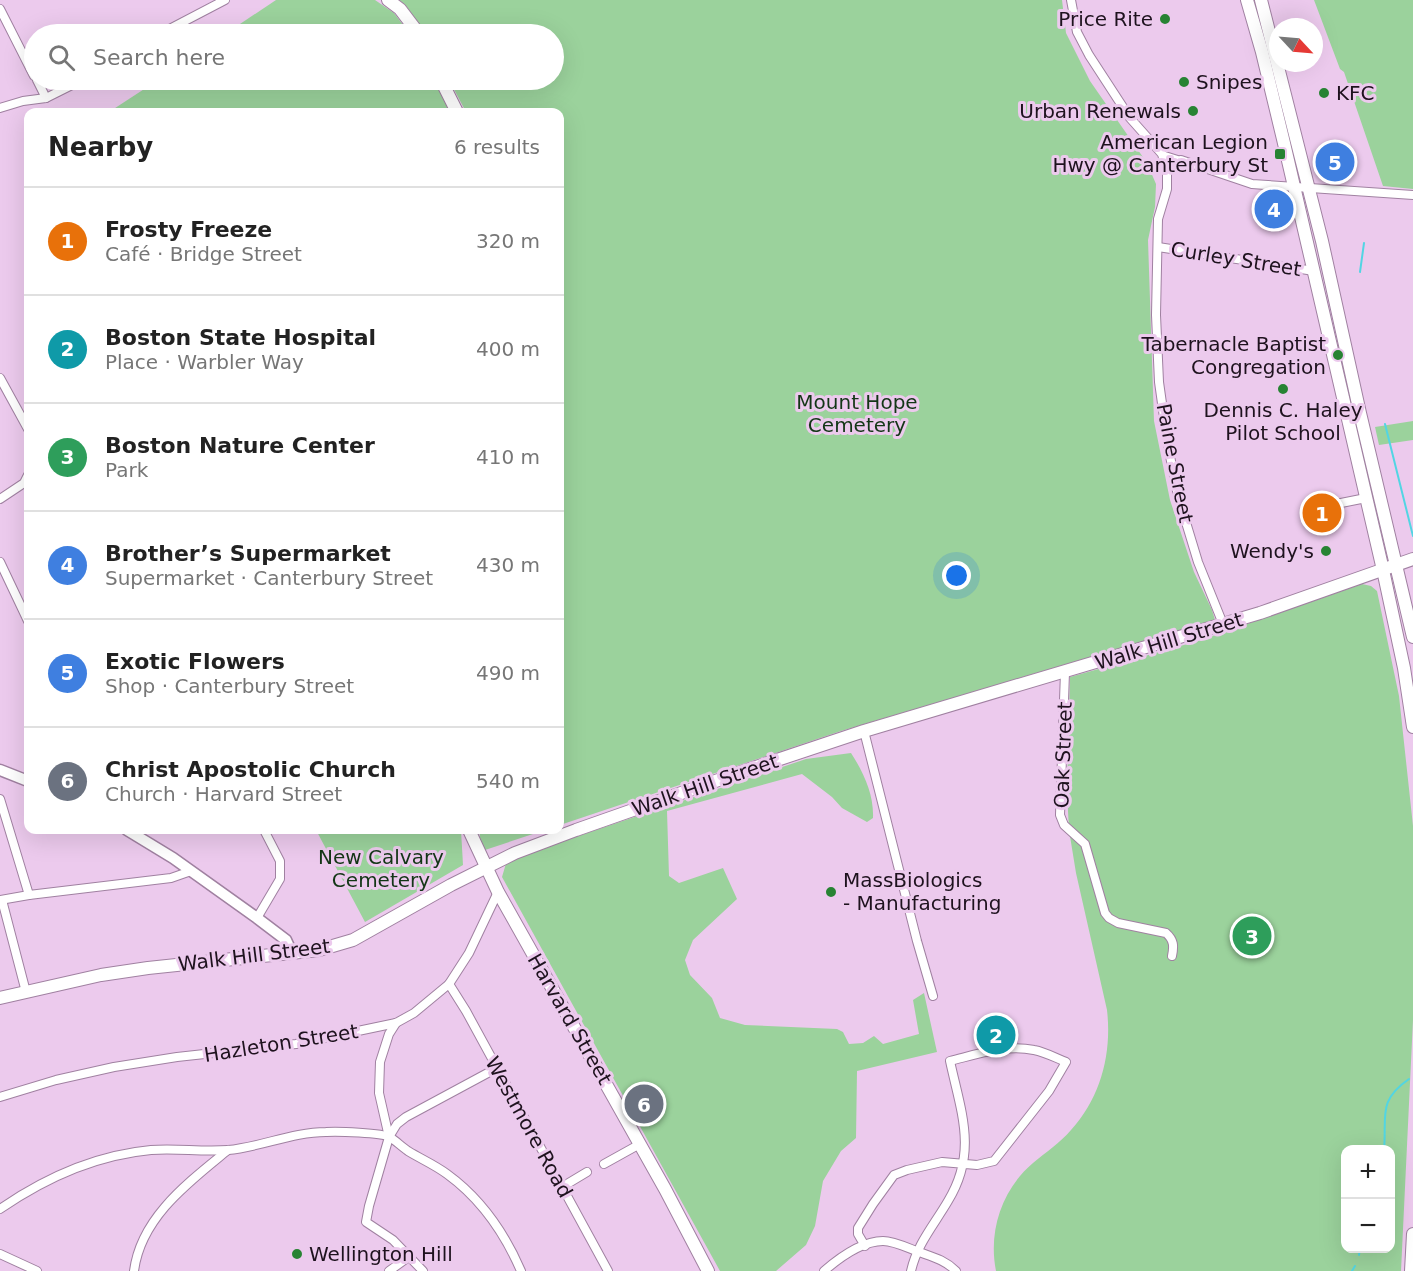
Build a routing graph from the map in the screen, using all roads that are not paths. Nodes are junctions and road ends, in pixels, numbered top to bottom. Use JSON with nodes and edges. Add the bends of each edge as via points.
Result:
{"nodes":[{"id":1,"x":225,"y":0,"type":"edge"},
{"id":2,"x":388,"y":0,"type":"edge"},
{"id":3,"x":1071,"y":0,"type":"edge"},
{"id":4,"x":1247,"y":0,"type":"edge"},
{"id":5,"x":1261,"y":0,"type":"edge"},
{"id":6,"x":1,"y":13,"type":"edge"},
{"id":7,"x":179,"y":24,"type":"edge"},
{"id":8,"x":411,"y":24,"type":"edge"},
{"id":9,"x":24,"y":57,"type":"edge"},
{"id":10,"x":42,"y":90,"type":"edge"},
{"id":11,"x":62,"y":90,"type":"edge"},
{"id":12,"x":446,"y":90,"type":"edge"},
{"id":13,"x":46,"y":98,"type":"junction"},
{"id":14,"x":0,"y":108,"type":"edge"},
{"id":15,"x":455,"y":108,"type":"edge"},
{"id":16,"x":1162,"y":154,"type":"junction"},
{"id":17,"x":1181,"y":160,"type":"joint"},
{"id":18,"x":1295,"y":188,"type":"junction"},
{"id":19,"x":1309,"y":189,"type":"junction"},
{"id":20,"x":1413,"y":195,"type":"edge"},
{"id":21,"x":1158,"y":247,"type":"junction"},
{"id":22,"x":1314,"y":271,"type":"junction"},
{"id":23,"x":0,"y":378,"type":"edge"},
{"id":24,"x":24,"y":422,"type":"edge"},
{"id":25,"x":24,"y":483,"type":"edge"},
{"id":26,"x":1366,"y":498,"type":"junction"},
{"id":27,"x":0,"y":499,"type":"edge"},
{"id":28,"x":1331,"y":506,"type":"dead end"},
{"id":29,"x":1413,"y":560,"type":"edge"},
{"id":30,"x":0,"y":562,"type":"edge"},
{"id":31,"x":1397,"y":565,"type":"junction"},
{"id":32,"x":1383,"y":570,"type":"junction"},
{"id":33,"x":24,"y":613,"type":"edge"},
{"id":34,"x":1223,"y":624,"type":"junction"},
{"id":35,"x":1413,"y":637,"type":"edge"},
{"id":36,"x":1065,"y":672,"type":"junction"},
{"id":37,"x":1413,"y":727,"type":"edge"},
{"id":38,"x":864,"y":731,"type":"junction"},
{"id":39,"x":0,"y":770,"type":"edge"},
{"id":40,"x":24,"y":779,"type":"edge"},
{"id":41,"x":0,"y":799,"type":"edge"},
{"id":42,"x":133,"y":834,"type":"edge"},
{"id":43,"x":266,"y":834,"type":"edge"},
{"id":44,"x":471,"y":834,"type":"edge"},
{"id":45,"x":487,"y":868,"type":"junction"},
{"id":46,"x":191,"y":871,"type":"junction"},
{"id":47,"x":498,"y":892,"type":"junction"},
{"id":48,"x":29,"y":895,"type":"junction"},
{"id":49,"x":1,"y":900,"type":"edge"},
{"id":50,"x":257,"y":918,"type":"junction"},
{"id":51,"x":291,"y":952,"type":"junction"},
{"id":52,"x":1172,"y":956,"type":"dead end"},
{"id":53,"x":449,"y":984,"type":"junction"},
{"id":54,"x":26,"y":992,"type":"junction"},
{"id":55,"x":933,"y":996,"type":"dead end"},
{"id":56,"x":0,"y":998,"type":"edge"},
{"id":57,"x":396,"y":1023,"type":"junction"},
{"id":58,"x":497,"y":1068,"type":"junction"},
{"id":59,"x":0,"y":1097,"type":"edge"},
{"id":60,"x":389,"y":1137,"type":"junction"},
{"id":61,"x":640,"y":1144,"type":"junction"},
{"id":62,"x":228,"y":1150,"type":"junction"},
{"id":63,"x":604,"y":1164,"type":"dead end"},
{"id":64,"x":964,"y":1164,"type":"junction"},
{"id":65,"x":587,"y":1172,"type":"dead end"},
{"id":66,"x":562,"y":1187,"type":"junction"},
{"id":67,"x":0,"y":1209,"type":"edge"},
{"id":68,"x":1413,"y":1234,"type":"edge"},
{"id":69,"x":865,"y":1246,"type":"junction"},
{"id":70,"x":916,"y":1251,"type":"junction"},
{"id":71,"x":0,"y":1254,"type":"edge"},
{"id":72,"x":410,"y":1256,"type":"junction"},
{"id":73,"x":37,"y":1271,"type":"edge"},
{"id":74,"x":134,"y":1271,"type":"edge"},
{"id":75,"x":389,"y":1271,"type":"edge"},
{"id":76,"x":423,"y":1271,"type":"edge"},
{"id":77,"x":521,"y":1271,"type":"edge"},
{"id":78,"x":608,"y":1271,"type":"edge"},
{"id":79,"x":708,"y":1271,"type":"edge"},
{"id":80,"x":824,"y":1271,"type":"edge"},
{"id":81,"x":911,"y":1271,"type":"edge"},
{"id":82,"x":956,"y":1271,"type":"edge"},
{"id":83,"x":1411,"y":1271,"type":"edge"}],
"edges":[{"from":1,"to":7,"type":"street"},
{"from":2,"to":8,"type":"main road"},
{"from":3,"to":16,"type":"street","via":[[1077,32],[1089,55],[1130,118]]},
{"from":4,"to":18,"type":"main road"},
{"from":5,"to":19,"type":"main road"},
{"from":6,"to":9,"type":"street"},
{"from":10,"to":13,"type":"street"},
{"from":11,"to":13,"type":"street"},
{"from":12,"to":15,"type":"main road"},
{"from":13,"to":14,"type":"street"},
{"from":16,"to":17,"type":"street"},
{"from":16,"to":21,"type":"street","name":"Paine Street","via":[[1167,189],[1158,219]]},
{"from":17,"to":18,"type":"street","via":[[1252,184]]},
{"from":18,"to":19,"type":"street"},
{"from":18,"to":22,"type":"main road"},
{"from":19,"to":20,"type":"street"},
{"from":19,"to":31,"type":"main road"},
{"from":21,"to":22,"type":"street","name":"Curley Street"},
{"from":21,"to":34,"type":"street","name":"Paine Street","via":[[1159,382],[1168,446],[1197,562]]},
{"from":22,"to":26,"type":"main road"},
{"from":23,"to":24,"type":"street"},
{"from":25,"to":27,"type":"street"},
{"from":26,"to":28,"type":"street"},
{"from":26,"to":32,"type":"main road"},
{"from":29,"to":31,"type":"main road","name":"Walk Hill Street"},
{"from":30,"to":33,"type":"street"},
{"from":31,"to":32,"type":"main road","name":"Walk Hill Street"},
{"from":31,"to":35,"type":"main road"},
{"from":32,"to":34,"type":"main road","name":"Walk Hill Street"},
{"from":32,"to":37,"type":"main road"},
{"from":34,"to":36,"type":"main road","name":"Walk Hill Street"},
{"from":36,"to":38,"type":"main road","name":"Walk Hill Street"},
{"from":36,"to":52,"type":"street","name":"Oak Street","via":[[1060,815],[1064,825],[1085,844],[1105,913],[1118,923],[1166,933],[1172,938]]},
{"from":38,"to":45,"type":"main road","name":"Walk Hill Street","via":[[576,830]]},
{"from":38,"to":55,"type":"street"},
{"from":39,"to":40,"type":"street"},
{"from":41,"to":48,"type":"street"},
{"from":42,"to":46,"type":"street"},
{"from":43,"to":50,"type":"street","via":[[280,861],[280,879]]},
{"from":44,"to":45,"type":"main road","name":"Harvard Street"},
{"from":45,"to":47,"type":"main road","name":"Harvard Street"},
{"from":45,"to":51,"type":"main road","name":"Walk Hill Street","via":[[353,940],[319,950]]},
{"from":46,"to":48,"type":"street","via":[[171,878]]},
{"from":46,"to":50,"type":"street"},
{"from":47,"to":53,"type":"street","name":"Hazleton Street","via":[[470,953]]},
{"from":47,"to":61,"type":"main road","name":"Harvard Street"},
{"from":48,"to":49,"type":"street"},
{"from":49,"to":54,"type":"street"},
{"from":50,"to":51,"type":"street","via":[[286,940]]},
{"from":51,"to":54,"type":"main road","name":"Walk Hill Street","via":[[136,969]]},
{"from":53,"to":57,"type":"street","name":"Hazleton Street"},
{"from":53,"to":58,"type":"street","name":"Westmore Road"},
{"from":54,"to":56,"type":"main road","name":"Walk Hill Street"},
{"from":57,"to":59,"type":"street","name":"Hazleton Street","via":[[296,1044],[137,1063],[56,1080]]},
{"from":57,"to":60,"type":"street","via":[[389,1034],[378,1077]]},
{"from":58,"to":60,"type":"street","via":[[406,1117]]},
{"from":58,"to":66,"type":"street","name":"Westmore Road"},
{"from":60,"to":62,"type":"street","via":[[302,1134]]},
{"from":60,"to":72,"type":"street","via":[[366,1222]]},
{"from":60,"to":77,"type":"street","via":[[448,1175],[470,1196],[496,1224]]},
{"from":61,"to":63,"type":"street"},
{"from":61,"to":79,"type":"main road","name":"Harvard Street"},
{"from":62,"to":67,"type":"street","via":[[121,1154],[47,1180]]},
{"from":62,"to":74,"type":"street","via":[[168,1202],[140,1245]]},
{"from":64,"to":64,"type":"street","via":[[966,1132],[950,1061],[1010,1048],[1036,1050],[1065,1062],[1049,1091],[994,1161]]},
{"from":64,"to":69,"type":"street","via":[[942,1162],[894,1175],[858,1228]]},
{"from":64,"to":70,"type":"street","via":[[949,1200]]},
{"from":65,"to":66,"type":"street"},
{"from":66,"to":78,"type":"street","name":"Westmore Road"},
{"from":68,"to":83,"type":"main road"},
{"from":69,"to":70,"type":"street","via":[[884,1241]]},
{"from":69,"to":80,"type":"street"},
{"from":70,"to":81,"type":"street"},
{"from":70,"to":82,"type":"street","via":[[948,1263]]},
{"from":71,"to":73,"type":"street"},
{"from":72,"to":75,"type":"street"},
{"from":72,"to":76,"type":"street"}]}
